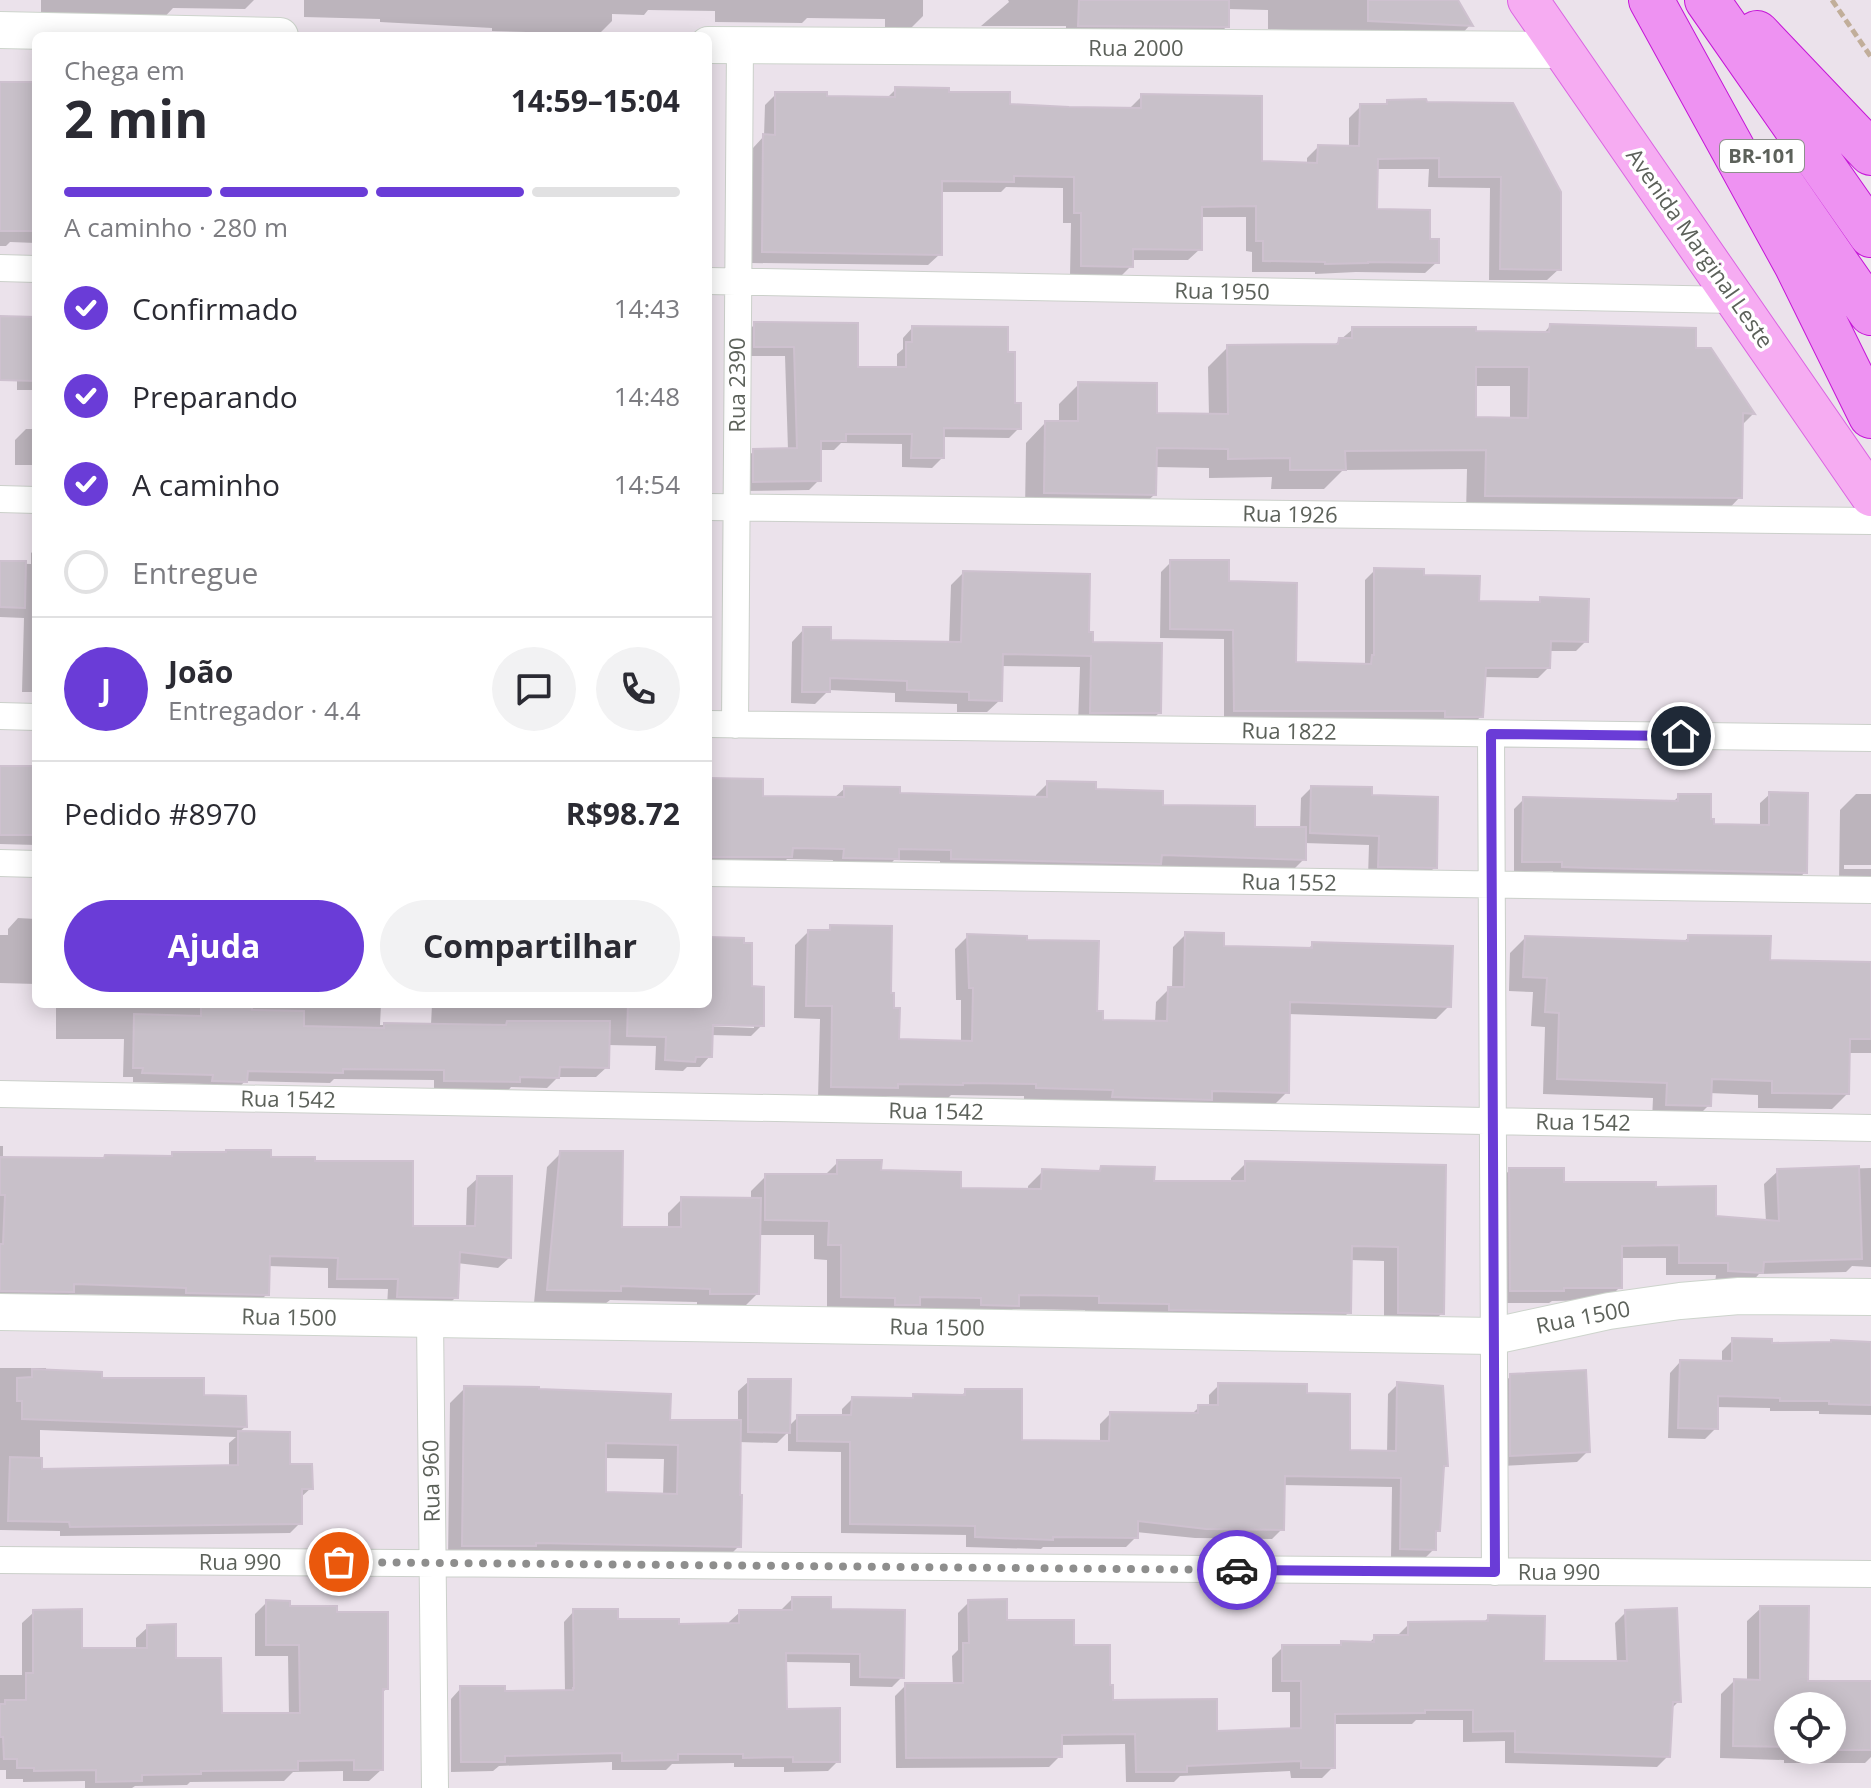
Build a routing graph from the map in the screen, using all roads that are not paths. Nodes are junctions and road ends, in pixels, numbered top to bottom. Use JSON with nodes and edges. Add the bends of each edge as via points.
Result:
{"nodes":[{"id":1,"x":1528,"y":0,"type":"edge"},
{"id":2,"x":1652,"y":0,"type":"edge"},
{"id":3,"x":1707,"y":0,"type":"edge"},
{"id":4,"x":1726,"y":0,"type":"edge"},
{"id":5,"x":0,"y":30,"type":"edge"},
{"id":6,"x":93,"y":32,"type":"edge"},
{"id":7,"x":724,"y":45,"type":"edge"},
{"id":8,"x":1563,"y":50,"type":"junction"},
{"id":9,"x":1871,"y":153,"type":"edge"},
{"id":10,"x":1871,"y":235,"type":"edge"},
{"id":11,"x":0,"y":268,"type":"edge"},
{"id":12,"x":32,"y":269,"type":"edge"},
{"id":13,"x":712,"y":281,"type":"edge"},
{"id":14,"x":738,"y":281,"type":"junction"},
{"id":15,"x":1736,"y":300,"type":"junction"},
{"id":16,"x":1871,"y":313,"type":"edge"},
{"id":17,"x":1871,"y":416,"type":"edge"},
{"id":18,"x":1871,"y":496,"type":"edge"},
{"id":19,"x":0,"y":499,"type":"edge"},
{"id":20,"x":32,"y":500,"type":"edge"},
{"id":21,"x":712,"y":507,"type":"edge"},
{"id":22,"x":736,"y":508,"type":"junction"},
{"id":23,"x":1871,"y":521,"type":"edge"},
{"id":24,"x":0,"y":716,"type":"edge"},
{"id":25,"x":32,"y":717,"type":"edge"},
{"id":26,"x":712,"y":724,"type":"edge"},
{"id":27,"x":735,"y":725,"type":"junction"},
{"id":28,"x":1491,"y":734,"type":"junction"},
{"id":29,"x":1871,"y":738,"type":"edge"},
{"id":30,"x":0,"y":863,"type":"edge"},
{"id":31,"x":32,"y":864,"type":"edge"},
{"id":32,"x":712,"y":873,"type":"edge"},
{"id":33,"x":1492,"y":885,"type":"junction"},
{"id":34,"x":1871,"y":890,"type":"edge"},
{"id":35,"x":0,"y":1094,"type":"edge"},
{"id":36,"x":1493,"y":1121,"type":"junction"},
{"id":37,"x":1871,"y":1128,"type":"edge"},
{"id":38,"x":1871,"y":1297,"type":"edge"},
{"id":39,"x":0,"y":1312,"type":"edge"},
{"id":40,"x":430,"y":1319,"type":"junction"},
{"id":41,"x":1494,"y":1336,"type":"junction"},
{"id":42,"x":0,"y":1560,"type":"edge"},
{"id":43,"x":432,"y":1563,"type":"junction"},
{"id":44,"x":1495,"y":1572,"type":"junction"},
{"id":45,"x":1871,"y":1574,"type":"edge"},
{"id":46,"x":435,"y":1788,"type":"edge"}],
"edges":[{"from":1,"to":8,"type":"main road","name":"Avenida Marginal Leste"},
{"from":2,"to":16,"type":"highway","number":"BR-101"},
{"from":2,"to":17,"type":"highway","via":[[1797,266]]},
{"from":3,"to":10,"type":"highway","number":"BR-101"},
{"from":4,"to":9,"type":"highway"},
{"from":5,"to":6,"type":"street"},
{"from":7,"to":8,"type":"street","name":"Rua 2000"},
{"from":7,"to":14,"type":"street","name":"Rua 2390"},
{"from":8,"to":15,"type":"main road","name":"Avenida Marginal Leste"},
{"from":11,"to":12,"type":"street"},
{"from":13,"to":14,"type":"street","name":"Rua 1950"},
{"from":14,"to":15,"type":"street","name":"Rua 1950"},
{"from":14,"to":22,"type":"street","name":"Rua 2390"},
{"from":15,"to":18,"type":"main road","name":"Avenida Marginal Leste"},
{"from":19,"to":20,"type":"street"},
{"from":21,"to":22,"type":"street","name":"Rua 1926"},
{"from":22,"to":23,"type":"street","name":"Rua 1926"},
{"from":22,"to":27,"type":"street","name":"Rua 2390"},
{"from":24,"to":25,"type":"street"},
{"from":26,"to":27,"type":"street","name":"Rua 1822"},
{"from":27,"to":28,"type":"street","name":"Rua 1822"},
{"from":28,"to":29,"type":"street","name":"Rua 1822"},
{"from":28,"to":33,"type":"street"},
{"from":30,"to":31,"type":"street"},
{"from":32,"to":33,"type":"street","name":"Rua 1552"},
{"from":33,"to":34,"type":"street","name":"Rua 1552"},
{"from":33,"to":36,"type":"street"},
{"from":35,"to":36,"type":"street","name":"Rua 1542"},
{"from":36,"to":37,"type":"street","name":"Rua 1542"},
{"from":36,"to":41,"type":"street"},
{"from":38,"to":41,"type":"street","name":"Rua 1500","via":[[1680,1301]]},
{"from":39,"to":40,"type":"street","name":"Rua 1500"},
{"from":40,"to":41,"type":"street","name":"Rua 1500"},
{"from":40,"to":43,"type":"street","name":"Rua 960"},
{"from":41,"to":44,"type":"street"},
{"from":42,"to":43,"type":"street","name":"Rua 990"},
{"from":43,"to":44,"type":"street","name":"Rua 990"},
{"from":43,"to":46,"type":"street","name":"Rua 960"},
{"from":44,"to":45,"type":"street","name":"Rua 990"}]}
